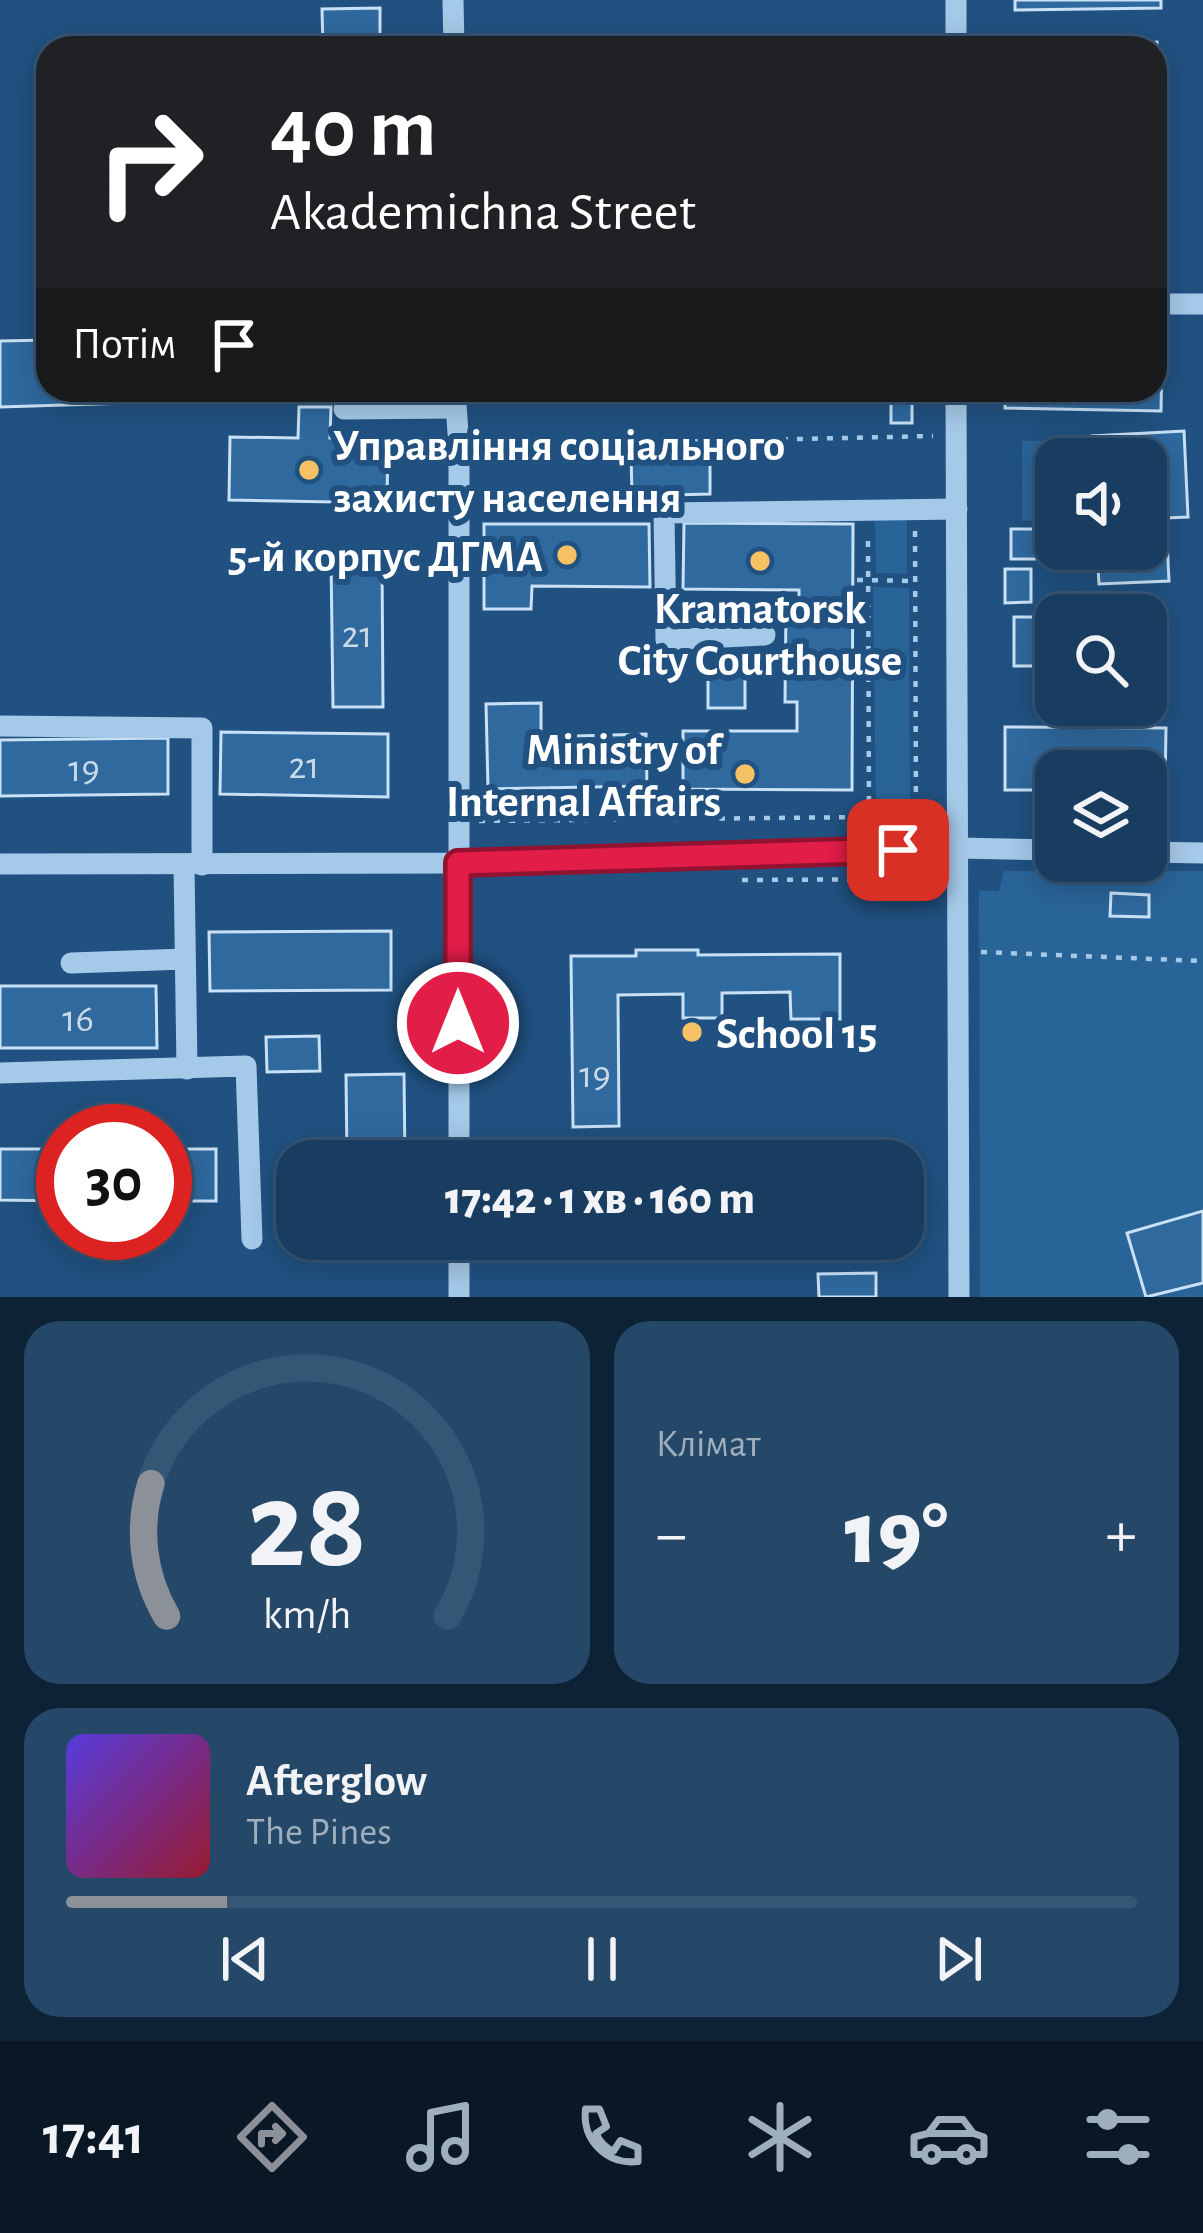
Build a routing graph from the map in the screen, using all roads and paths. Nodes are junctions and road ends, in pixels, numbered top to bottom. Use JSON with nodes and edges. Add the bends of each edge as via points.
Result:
{"nodes":[{"id":1,"x":453,"y":0,"type":"edge"},
{"id":2,"x":956,"y":0,"type":"edge"},
{"id":3,"x":454,"y":36,"type":"edge"},
{"id":4,"x":956,"y":36,"type":"edge"},
{"id":5,"x":1167,"y":304,"type":"edge"},
{"id":6,"x":1203,"y":304,"type":"edge"},
{"id":7,"x":422,"y":402,"type":"edge"},
{"id":8,"x":455,"y":402,"type":"edge"},
{"id":9,"x":956,"y":402,"type":"edge"},
{"id":10,"x":344,"y":409,"type":"dead end"},
{"id":11,"x":956,"y":435,"type":"junction"},
{"id":12,"x":459,"y":446,"type":"junction"},
{"id":13,"x":915,"y":509,"type":"junction"},
{"id":14,"x":957,"y":509,"type":"junction"},
{"id":15,"x":868,"y":510,"type":"junction"},
{"id":16,"x":856,"y":580,"type":"dead end"},
{"id":17,"x":868,"y":580,"type":"junction"},
{"id":18,"x":915,"y":581,"type":"junction"},
{"id":19,"x":765,"y":635,"type":"dead end"},
{"id":20,"x":0,"y":726,"type":"edge"},
{"id":21,"x":869,"y":818,"type":"junction"},
{"id":22,"x":916,"y":820,"type":"junction"},
{"id":23,"x":458,"y":822,"type":"junction"},
{"id":24,"x":958,"y":822,"type":"junction"},
{"id":25,"x":958,"y":848,"type":"junction"},
{"id":26,"x":1035,"y":850,"type":"edge"},
{"id":27,"x":1167,"y":852,"type":"edge"},
{"id":28,"x":1203,"y":853,"type":"edge"},
{"id":29,"x":458,"y":863,"type":"junction"},
{"id":30,"x":0,"y":864,"type":"edge"},
{"id":31,"x":193,"y":865,"type":"junction"},
{"id":32,"x":958,"y":951,"type":"junction"},
{"id":33,"x":185,"y":959,"type":"junction"},
{"id":34,"x":1203,"y":961,"type":"edge"},
{"id":35,"x":71,"y":963,"type":"dead end"},
{"id":36,"x":187,"y":1069,"type":"junction"},
{"id":37,"x":0,"y":1073,"type":"edge"},
{"id":38,"x":459,"y":1140,"type":"edge"},
{"id":39,"x":252,"y":1239,"type":"dead end"},
{"id":40,"x":459,"y":1260,"type":"edge"},
{"id":41,"x":459,"y":1297,"type":"edge"},
{"id":42,"x":959,"y":1297,"type":"edge"}],
"edges":[{"from":1,"to":3,"type":"street"},
{"from":2,"to":4,"type":"street"},
{"from":5,"to":6,"type":"street"},
{"from":7,"to":10,"type":"street"},
{"from":8,"to":12,"type":"street"},
{"from":9,"to":11,"type":"street"},
{"from":11,"to":12,"type":"path"},
{"from":11,"to":14,"type":"street"},
{"from":12,"to":23,"type":"street"},
{"from":13,"to":14,"type":"street"},
{"from":13,"to":15,"type":"street"},
{"from":13,"to":18,"type":"path"},
{"from":14,"to":24,"type":"street"},
{"from":15,"to":17,"type":"path"},
{"from":15,"to":19,"type":"street","via":[[664,513],[666,640]]},
{"from":16,"to":17,"type":"path"},
{"from":17,"to":18,"type":"path"},
{"from":17,"to":21,"type":"path"},
{"from":18,"to":22,"type":"path"},
{"from":20,"to":31,"type":"street","via":[[202,728]]},
{"from":21,"to":22,"type":"path"},
{"from":21,"to":23,"type":"path"},
{"from":22,"to":24,"type":"path"},
{"from":23,"to":29,"type":"street"},
{"from":24,"to":25,"type":"street"},
{"from":25,"to":26,"type":"street"},
{"from":25,"to":29,"type":"street"},
{"from":25,"to":32,"type":"street"},
{"from":27,"to":28,"type":"street"},
{"from":29,"to":31,"type":"street"},
{"from":29,"to":38,"type":"street"},
{"from":30,"to":31,"type":"street"},
{"from":31,"to":33,"type":"street"},
{"from":32,"to":34,"type":"path"},
{"from":32,"to":42,"type":"street"},
{"from":33,"to":35,"type":"street"},
{"from":33,"to":36,"type":"street"},
{"from":36,"to":37,"type":"street"},
{"from":36,"to":39,"type":"street","via":[[246,1066]]},
{"from":40,"to":41,"type":"street"}]}
